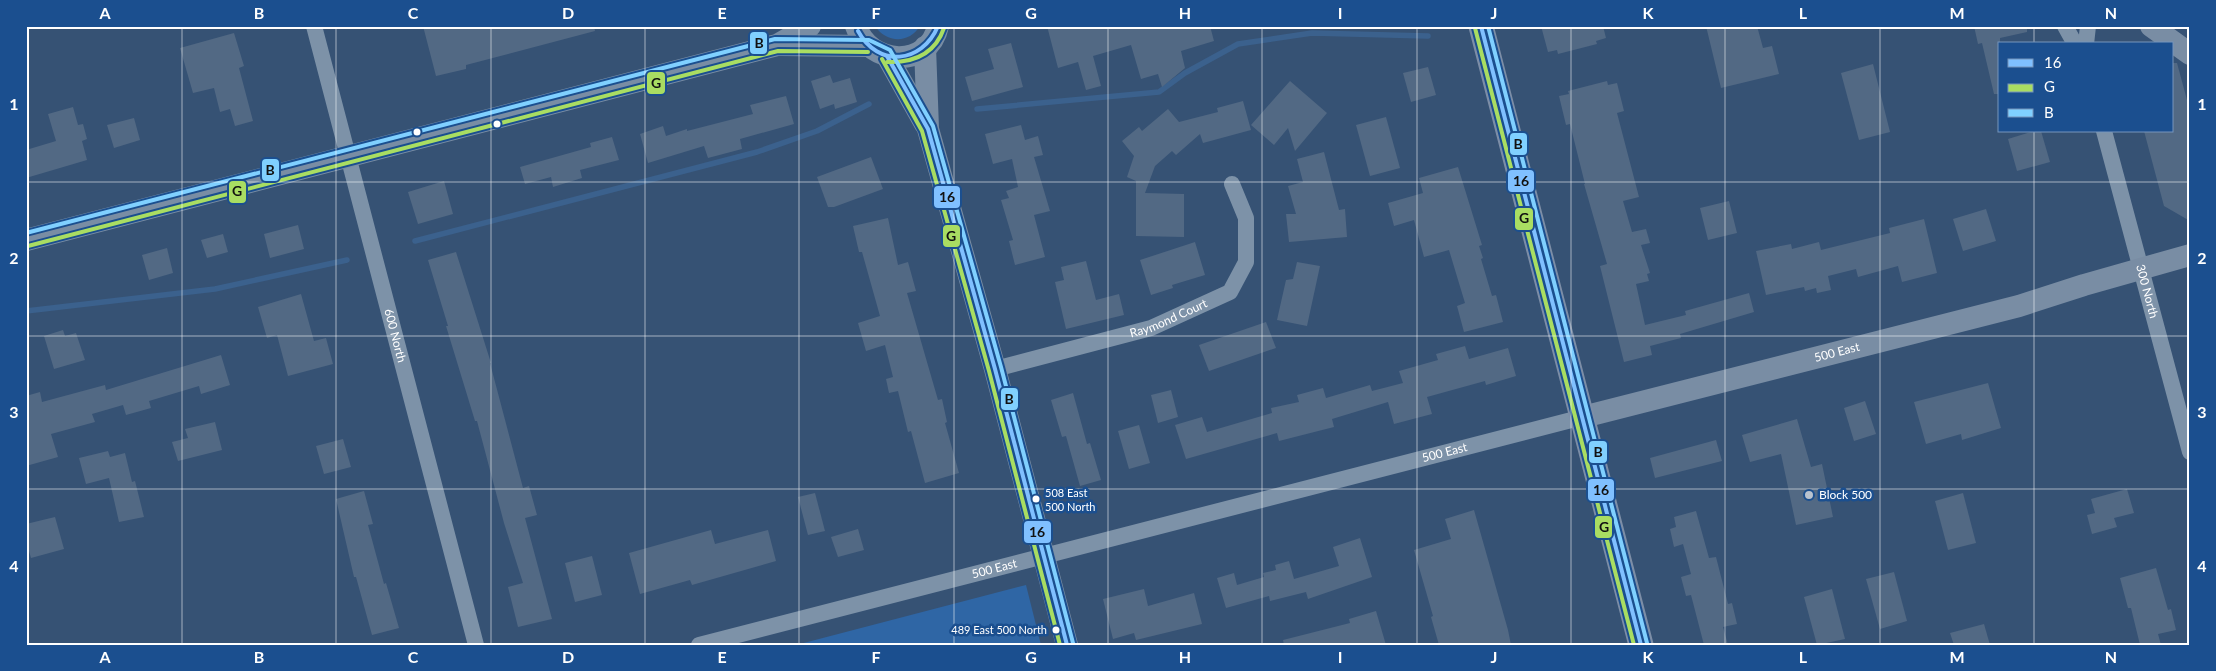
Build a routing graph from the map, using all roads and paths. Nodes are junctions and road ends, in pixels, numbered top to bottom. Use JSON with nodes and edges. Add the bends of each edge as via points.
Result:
{"nodes":[{"id":1,"x":314,"y":26,"type":"edge"},
{"id":2,"x":810,"y":26,"type":"edge"},
{"id":3,"x":856,"y":26,"type":"edge"},
{"id":4,"x":1481,"y":26,"type":"edge"},
{"id":5,"x":2064,"y":26,"type":"edge"},
{"id":6,"x":2088,"y":26,"type":"edge"},
{"id":7,"x":2151,"y":26,"type":"edge"},
{"id":8,"x":936,"y":32,"type":"edge"},
{"id":9,"x":2074,"y":42,"type":"edge"},
{"id":10,"x":2086,"y":42,"type":"edge"},
{"id":11,"x":2173,"y":42,"type":"edge"},
{"id":12,"x":2174,"y":43,"type":"edge"},
{"id":13,"x":777,"y":44,"type":"junction"},
{"id":14,"x":877,"y":51,"type":"junction"},
{"id":15,"x":2190,"y":54,"type":"edge"},
{"id":16,"x":928,"y":130,"type":"junction"},
{"id":17,"x":2104,"y":132,"type":"edge"},
{"id":18,"x":348,"y":156,"type":"junction"},
{"id":19,"x":1232,"y":184,"type":"dead end"},
{"id":20,"x":26,"y":240,"type":"edge"},
{"id":21,"x":2190,"y":255,"type":"edge"},
{"id":22,"x":2140,"y":268,"type":"junction"},
{"id":23,"x":995,"y":369,"type":"junction"},
{"id":24,"x":1583,"y":417,"type":"junction"},
{"id":25,"x":2190,"y":452,"type":"edge"},
{"id":26,"x":1044,"y":555,"type":"junction"},
{"id":27,"x":476,"y":645,"type":"edge"},
{"id":28,"x":699,"y":645,"type":"edge"},
{"id":29,"x":1067,"y":645,"type":"edge"},
{"id":30,"x":1642,"y":645,"type":"edge"}],
"edges":[{"from":1,"to":18,"type":"street","name":"600 North"},
{"from":2,"to":13,"type":"street"},
{"from":3,"to":14,"type":"street","via":[[859,35]]},
{"from":4,"to":24,"type":"main road"},
{"from":5,"to":9,"type":"street"},
{"from":6,"to":10,"type":"street"},
{"from":7,"to":11,"type":"street"},
{"from":8,"to":14,"type":"street","via":[[917,53],[902,57]]},
{"from":8,"to":16,"type":"street"},
{"from":12,"to":15,"type":"street"},
{"from":13,"to":14,"type":"street"},
{"from":13,"to":18,"type":"street"},
{"from":14,"to":16,"type":"street"},
{"from":16,"to":23,"type":"street"},
{"from":17,"to":22,"type":"street","name":"300 North"},
{"from":18,"to":20,"type":"street"},
{"from":18,"to":27,"type":"street","name":"600 North"},
{"from":19,"to":23,"type":"street","name":"Raymond Court","via":[[1246,218],[1246,262],[1230,292],[1150,328]]},
{"from":21,"to":22,"type":"street","name":"500 East"},
{"from":22,"to":24,"type":"street","name":"500 East","via":[[2011,308]]},
{"from":22,"to":25,"type":"street","name":"300 North"},
{"from":23,"to":26,"type":"street"},
{"from":24,"to":26,"type":"street","name":"500 East"},
{"from":24,"to":30,"type":"main road"},
{"from":26,"to":28,"type":"street","name":"500 East"},
{"from":26,"to":29,"type":"street"}]}
